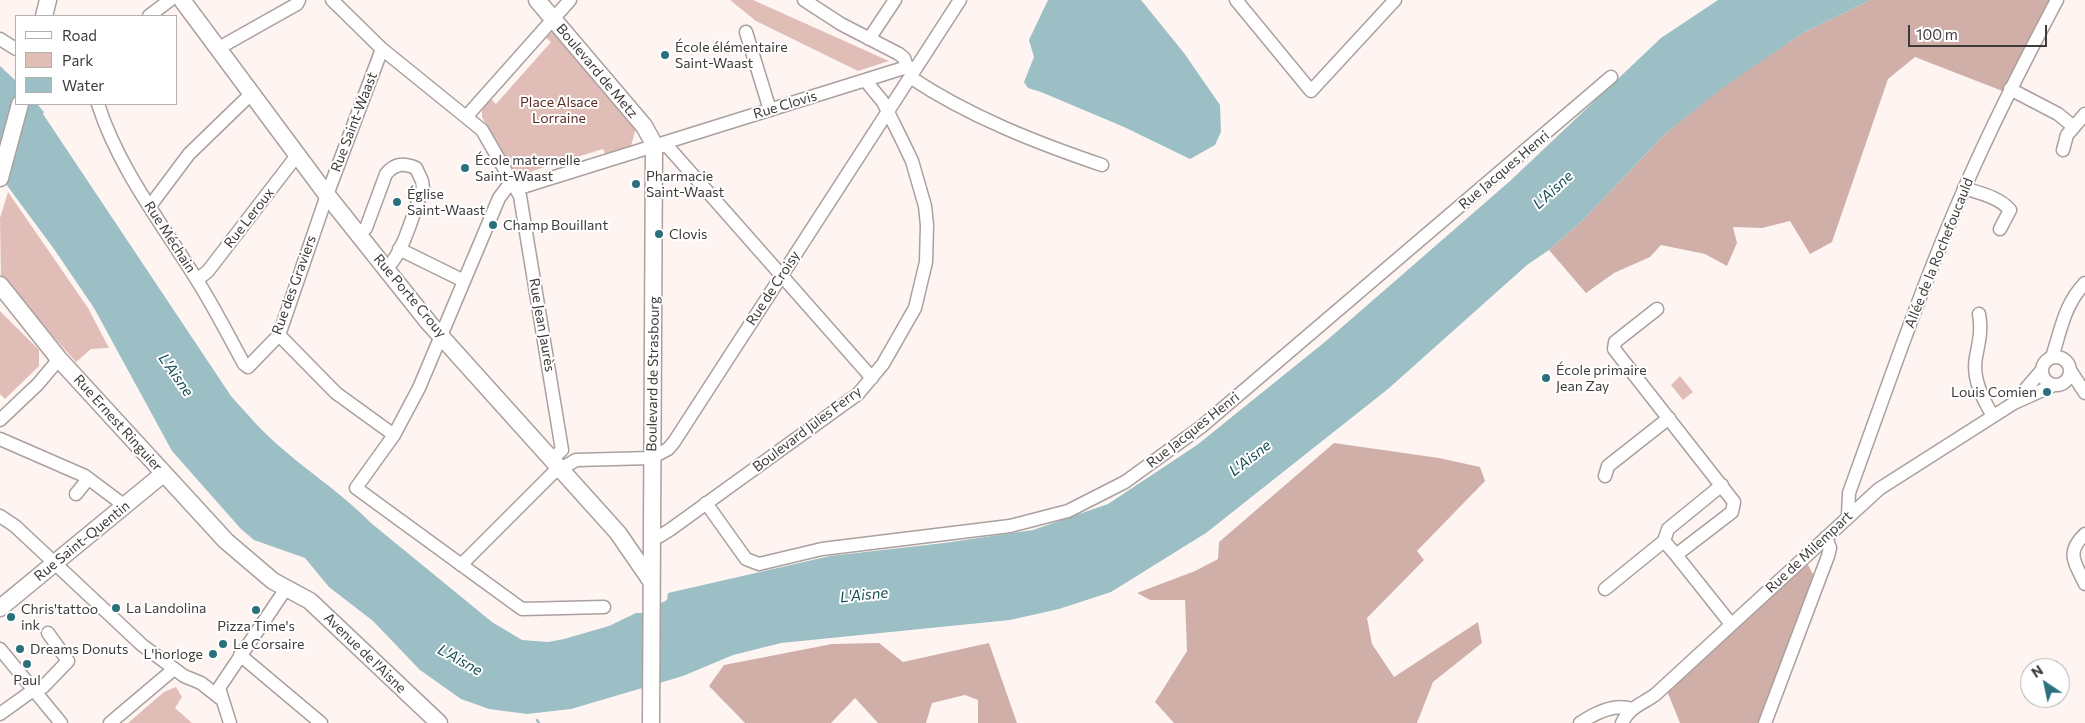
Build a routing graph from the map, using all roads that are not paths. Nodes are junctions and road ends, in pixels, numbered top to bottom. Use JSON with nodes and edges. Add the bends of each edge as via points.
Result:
{"nodes":[{"id":1,"x":48,"y":0,"type":"edge"},
{"id":2,"x":170,"y":0,"type":"edge"},
{"id":3,"x":182,"y":0,"type":"edge"},
{"id":4,"x":299,"y":0,"type":"edge"},
{"id":5,"x":332,"y":0,"type":"edge"},
{"id":6,"x":537,"y":0,"type":"edge"},
{"id":7,"x":570,"y":0,"type":"edge"},
{"id":8,"x":804,"y":0,"type":"edge"},
{"id":9,"x":895,"y":0,"type":"edge"},
{"id":10,"x":960,"y":0,"type":"edge"},
{"id":11,"x":1236,"y":0,"type":"edge"},
{"id":12,"x":1395,"y":0,"type":"edge"},
{"id":13,"x":2057,"y":0,"type":"edge"},
{"id":14,"x":44,"y":15,"type":"edge"},
{"id":15,"x":150,"y":15,"type":"edge"},
{"id":16,"x":553,"y":18,"type":"junction"},
{"id":17,"x":746,"y":32,"type":"dead end"},
{"id":18,"x":0,"y":39,"type":"edge"},
{"id":19,"x":870,"y":39,"type":"junction"},
{"id":20,"x":15,"y":48,"type":"edge"},
{"id":21,"x":218,"y":49,"type":"junction"},
{"id":22,"x":382,"y":50,"type":"junction"},
{"id":23,"x":910,"y":71,"type":"junction"},
{"id":24,"x":1611,"y":77,"type":"dead end"},
{"id":25,"x":865,"y":80,"type":"junction"},
{"id":26,"x":2010,"y":89,"type":"junction"},
{"id":27,"x":252,"y":93,"type":"junction"},
{"id":28,"x":20,"y":105,"type":"edge"},
{"id":29,"x":98,"y":105,"type":"edge"},
{"id":30,"x":770,"y":110,"type":"junction"},
{"id":31,"x":888,"y":110,"type":"junction"},
{"id":32,"x":2085,"y":114,"type":"edge"},
{"id":33,"x":466,"y":117,"type":"junction"},
{"id":34,"x":2074,"y":127,"type":"junction"},
{"id":35,"x":654,"y":144,"type":"junction"},
{"id":36,"x":2063,"y":150,"type":"dead end"},
{"id":37,"x":298,"y":154,"type":"junction"},
{"id":38,"x":1102,"y":165,"type":"dead end"},
{"id":39,"x":0,"y":178,"type":"edge"},
{"id":40,"x":514,"y":185,"type":"junction"},
{"id":41,"x":1964,"y":188,"type":"junction"},
{"id":42,"x":327,"y":195,"type":"junction"},
{"id":43,"x":150,"y":206,"type":"junction"},
{"id":44,"x":2000,"y":229,"type":"dead end"},
{"id":45,"x":359,"y":234,"type":"junction"},
{"id":46,"x":399,"y":249,"type":"junction"},
{"id":47,"x":387,"y":268,"type":"junction"},
{"id":48,"x":782,"y":276,"type":"junction"},
{"id":49,"x":197,"y":280,"type":"junction"},
{"id":50,"x":464,"y":282,"type":"junction"},
{"id":51,"x":2085,"y":284,"type":"edge"},
{"id":52,"x":0,"y":285,"type":"edge"},
{"id":53,"x":0,"y":303,"type":"edge"},
{"id":54,"x":1656,"y":309,"type":"dead end"},
{"id":55,"x":1979,"y":314,"type":"dead end"},
{"id":56,"x":2060,"y":334,"type":"junction"},
{"id":57,"x":279,"y":335,"type":"junction"},
{"id":58,"x":441,"y":335,"type":"junction"},
{"id":59,"x":45,"y":343,"type":"junction"},
{"id":60,"x":2052,"y":357,"type":"junction"},
{"id":61,"x":59,"y":359,"type":"junction"},
{"id":62,"x":2068,"y":365,"type":"junction"},
{"id":63,"x":248,"y":367,"type":"joint"},
{"id":64,"x":2042,"y":370,"type":"junction"},
{"id":65,"x":872,"y":378,"type":"junction"},
{"id":66,"x":2057,"y":384,"type":"junction"},
{"id":67,"x":2083,"y":387,"type":"edge"},
{"id":68,"x":2014,"y":403,"type":"junction"},
{"id":69,"x":1993,"y":416,"type":"junction"},
{"id":70,"x":1669,"y":418,"type":"junction"},
{"id":71,"x":0,"y":420,"type":"edge"},
{"id":72,"x":394,"y":435,"type":"junction"},
{"id":73,"x":0,"y":438,"type":"edge"},
{"id":74,"x":651,"y":458,"type":"junction"},
{"id":75,"x":564,"y":459,"type":"junction"},
{"id":76,"x":163,"y":474,"type":"junction"},
{"id":77,"x":1606,"y":476,"type":"dead end"},
{"id":78,"x":88,"y":479,"type":"junction"},
{"id":79,"x":1722,"y":485,"type":"junction"},
{"id":80,"x":76,"y":494,"type":"dead end"},
{"id":81,"x":706,"y":503,"type":"junction"},
{"id":82,"x":127,"y":504,"type":"junction"},
{"id":83,"x":0,"y":516,"type":"edge"},
{"id":84,"x":1848,"y":516,"type":"junction"},
{"id":85,"x":652,"y":530,"type":"junction"},
{"id":86,"x":618,"y":533,"type":"junction"},
{"id":87,"x":2085,"y":534,"type":"edge"},
{"id":88,"x":1826,"y":537,"type":"junction"},
{"id":89,"x":1664,"y":541,"type":"junction"},
{"id":90,"x":1812,"y":550,"type":"junction"},
{"id":91,"x":1676,"y":555,"type":"junction"},
{"id":92,"x":54,"y":563,"type":"junction"},
{"id":93,"x":461,"y":565,"type":"junction"},
{"id":94,"x":1824,"y":566,"type":"junction"},
{"id":95,"x":651,"y":581,"type":"junction"},
{"id":96,"x":2085,"y":584,"type":"edge"},
{"id":97,"x":287,"y":587,"type":"junction"},
{"id":98,"x":1605,"y":589,"type":"dead end"},
{"id":99,"x":604,"y":607,"type":"dead end"},
{"id":100,"x":0,"y":608,"type":"edge"},
{"id":101,"x":1731,"y":624,"type":"junction"},
{"id":102,"x":48,"y":633,"type":"dead end"},
{"id":103,"x":0,"y":649,"type":"edge"},
{"id":104,"x":240,"y":655,"type":"junction"},
{"id":105,"x":174,"y":669,"type":"junction"},
{"id":106,"x":220,"y":689,"type":"junction"},
{"id":107,"x":32,"y":691,"type":"junction"},
{"id":108,"x":1632,"y":709,"type":"junction"},
{"id":109,"x":0,"y":714,"type":"edge"},
{"id":110,"x":60,"y":723,"type":"edge"},
{"id":111,"x":110,"y":723,"type":"edge"},
{"id":112,"x":230,"y":723,"type":"edge"},
{"id":113,"x":321,"y":723,"type":"edge"},
{"id":114,"x":439,"y":723,"type":"edge"},
{"id":115,"x":650,"y":723,"type":"edge"},
{"id":116,"x":1580,"y":723,"type":"edge"},
{"id":117,"x":1622,"y":723,"type":"edge"},
{"id":118,"x":1765,"y":723,"type":"edge"}],
"edges":[{"from":1,"to":14,"type":"main road"},
{"from":2,"to":15,"type":"street"},
{"from":3,"to":21,"type":"main road","name":"Rue Porte Crouy"},
{"from":4,"to":21,"type":"street"},
{"from":5,"to":22,"type":"street","name":"Rue Jean Jaurès"},
{"from":6,"to":16,"type":"main road","name":"Boulevard de Metz"},
{"from":7,"to":16,"type":"street"},
{"from":8,"to":19,"type":"street"},
{"from":9,"to":19,"type":"street"},
{"from":10,"to":23,"type":"street","name":"Rue de Croisy"},
{"from":11,"to":12,"type":"street","via":[[1310,91]]},
{"from":13,"to":26,"type":"street","name":"Allée de la Rochefoucauld"},
{"from":16,"to":33,"type":"street"},
{"from":16,"to":35,"type":"main road","name":"Boulevard de Metz","via":[[644,126]]},
{"from":17,"to":30,"type":"street"},
{"from":18,"to":20,"type":"street"},
{"from":19,"to":23,"type":"street","via":[[904,58]]},
{"from":21,"to":27,"type":"main road","name":"Rue Porte Crouy"},
{"from":22,"to":33,"type":"street","name":"Rue Jean Jaurès"},
{"from":22,"to":42,"type":"street","name":"Rue Saint-Waast"},
{"from":23,"to":25,"type":"street","name":"Rue Clovis"},
{"from":23,"to":31,"type":"street","name":"Rue de Croisy"},
{"from":23,"to":38,"type":"street","via":[[974,114],[1057,150]]},
{"from":24,"to":81,"type":"street","name":"Rue Jacques Henri","via":[[1201,427],[1125,482],[1068,511],[1010,526],[822,549],[759,564],[746,559]]},
{"from":25,"to":30,"type":"street","name":"Rue Clovis"},
{"from":25,"to":31,"type":"street"},
{"from":26,"to":34,"type":"street","via":[[2058,114]]},
{"from":26,"to":41,"type":"street","name":"Allée de la Rochefoucauld"},
{"from":27,"to":37,"type":"main road","name":"Rue Porte Crouy"},
{"from":27,"to":43,"type":"street","via":[[189,154]]},
{"from":28,"to":39,"type":"main road"},
{"from":29,"to":43,"type":"street","name":"Rue Méchain","via":[[124,166]]},
{"from":30,"to":35,"type":"street","name":"Rue Clovis"},
{"from":31,"to":48,"type":"street","name":"Rue de Croisy"},
{"from":31,"to":65,"type":"street","name":"Boulevard Jules Ferry","via":[[912,161],[924,206],[928,243],[915,308]]},
{"from":32,"to":34,"type":"street"},
{"from":33,"to":40,"type":"street","name":"Rue Jean Jaurès","via":[[482,130]]},
{"from":34,"to":36,"type":"street"},
{"from":35,"to":40,"type":"street","name":"Rue Clovis"},
{"from":35,"to":48,"type":"street","via":[[668,147]]},
{"from":35,"to":74,"type":"main road","name":"Boulevard de Strasbourg"},
{"from":37,"to":42,"type":"main road","name":"Rue Porte Crouy"},
{"from":37,"to":49,"type":"street","name":"Rue Leroux","via":[[208,271]]},
{"from":40,"to":50,"type":"street","via":[[499,198]]},
{"from":40,"to":75,"type":"street","name":"Rue Jean Jaurès","via":[[521,205]]},
{"from":41,"to":44,"type":"street","via":[[1993,198],[2010,210]]},
{"from":41,"to":84,"type":"street","name":"Allée de la Rochefoucauld","via":[[1849,493]]},
{"from":42,"to":45,"type":"main road","name":"Rue Porte Crouy"},
{"from":42,"to":57,"type":"street","name":"Rue des Graviers"},
{"from":43,"to":49,"type":"street","name":"Rue Méchain"},
{"from":45,"to":46,"type":"street","via":[[366,228],[386,174],[396,165],[416,168],[423,188]]},
{"from":45,"to":47,"type":"main road","name":"Rue Porte Crouy"},
{"from":46,"to":47,"type":"street"},
{"from":46,"to":50,"type":"street"},
{"from":47,"to":58,"type":"main road","name":"Rue Porte Crouy"},
{"from":48,"to":65,"type":"street"},
{"from":48,"to":74,"type":"street","name":"Rue de Croisy","via":[[674,442]]},
{"from":49,"to":63,"type":"street","name":"Rue Méchain"},
{"from":50,"to":58,"type":"street"},
{"from":51,"to":56,"type":"street","via":[[2069,303]]},
{"from":52,"to":59,"type":"main road"},
{"from":53,"to":59,"type":"main road"},
{"from":54,"to":70,"type":"street","via":[[1615,342],[1614,349]]},
{"from":55,"to":69,"type":"street","via":[[1982,329],[1975,371],[1977,385]]},
{"from":56,"to":60,"type":"street"},
{"from":56,"to":62,"type":"street"},
{"from":57,"to":63,"type":"street","name":"Rue des Graviers"},
{"from":57,"to":72,"type":"street","via":[[336,393]]},
{"from":58,"to":72,"type":"street","via":[[419,388]]},
{"from":58,"to":75,"type":"main road","name":"Rue Porte Crouy"},
{"from":59,"to":61,"type":"main road","name":"Rue Ernest Ringuier"},
{"from":60,"to":62,"type":"street","via":[[2062,358]]},
{"from":60,"to":64,"type":"street"},
{"from":61,"to":71,"type":"street"},
{"from":61,"to":76,"type":"main road","name":"Rue Ernest Ringuier"},
{"from":62,"to":66,"type":"street","via":[[2066,381]]},
{"from":62,"to":67,"type":"street"},
{"from":64,"to":66,"type":"street","via":[[2044,377]]},
{"from":64,"to":68,"type":"street","name":"Rue de Milempart"},
{"from":65,"to":81,"type":"street","name":"Boulevard Jules Ferry","via":[[840,408]]},
{"from":66,"to":67,"type":"street"},
{"from":66,"to":68,"type":"street","name":"Rue de Milempart"},
{"from":68,"to":69,"type":"street","name":"Rue de Milempart"},
{"from":69,"to":84,"type":"street","name":"Rue de Milempart","via":[[1879,489]]},
{"from":70,"to":77,"type":"street","via":[[1608,466]]},
{"from":70,"to":79,"type":"street"},
{"from":72,"to":93,"type":"street","via":[[356,488]]},
{"from":73,"to":78,"type":"street"},
{"from":74,"to":75,"type":"street"},
{"from":74,"to":85,"type":"main road","name":"Boulevard de Strasbourg"},
{"from":75,"to":86,"type":"main road","name":"Rue Porte Crouy"},
{"from":75,"to":93,"type":"street"},
{"from":76,"to":82,"type":"main road","name":"Rue Saint-Quentin"},
{"from":76,"to":97,"type":"main road","name":"Rue Ernest Ringuier","via":[[245,559],[273,581]]},
{"from":78,"to":80,"type":"street"},
{"from":78,"to":82,"type":"street"},
{"from":79,"to":89,"type":"street","via":[[1668,529]]},
{"from":79,"to":91,"type":"street","via":[[1734,502],[1732,512]]},
{"from":81,"to":85,"type":"street","name":"Boulevard Jules Ferry","via":[[660,536]]},
{"from":82,"to":92,"type":"main road","name":"Rue Saint-Quentin"},
{"from":83,"to":92,"type":"street"},
{"from":84,"to":88,"type":"street","name":"Rue de Milempart"},
{"from":85,"to":86,"type":"main road","via":[[628,537]]},
{"from":85,"to":95,"type":"main road","name":"Boulevard de Strasbourg"},
{"from":86,"to":95,"type":"main road","name":"Rue Porte Crouy"},
{"from":87,"to":96,"type":"street","via":[[2077,542],[2072,557]]},
{"from":88,"to":90,"type":"street","name":"Rue de Milempart"},
{"from":88,"to":94,"type":"street","via":[[1830,548]]},
{"from":89,"to":91,"type":"street"},
{"from":89,"to":98,"type":"street"},
{"from":90,"to":94,"type":"street"},
{"from":90,"to":101,"type":"street","name":"Rue de Milempart"},
{"from":91,"to":101,"type":"street"},
{"from":92,"to":100,"type":"main road","name":"Rue Saint-Quentin"},
{"from":92,"to":105,"type":"street","via":[[142,645]]},
{"from":93,"to":99,"type":"street","via":[[522,609]]},
{"from":94,"to":118,"type":"street"},
{"from":95,"to":115,"type":"main road","name":"Boulevard de Strasbourg"},
{"from":97,"to":104,"type":"street"},
{"from":97,"to":114,"type":"main road","name":"Avenue de l'Aisne","via":[[310,601]]},
{"from":101,"to":108,"type":"street","name":"Rue de Milempart","via":[[1656,694]]},
{"from":102,"to":107,"type":"street","via":[[68,661],[43,687]]},
{"from":103,"to":107,"type":"street"},
{"from":104,"to":106,"type":"street"},
{"from":104,"to":113,"type":"street"},
{"from":105,"to":106,"type":"street"},
{"from":105,"to":111,"type":"street"},
{"from":106,"to":112,"type":"street"},
{"from":107,"to":109,"type":"street"},
{"from":107,"to":110,"type":"street"},
{"from":108,"to":116,"type":"street","via":[[1624,706],[1600,711]]},
{"from":108,"to":117,"type":"street","name":"Rue de Milempart"}]}
